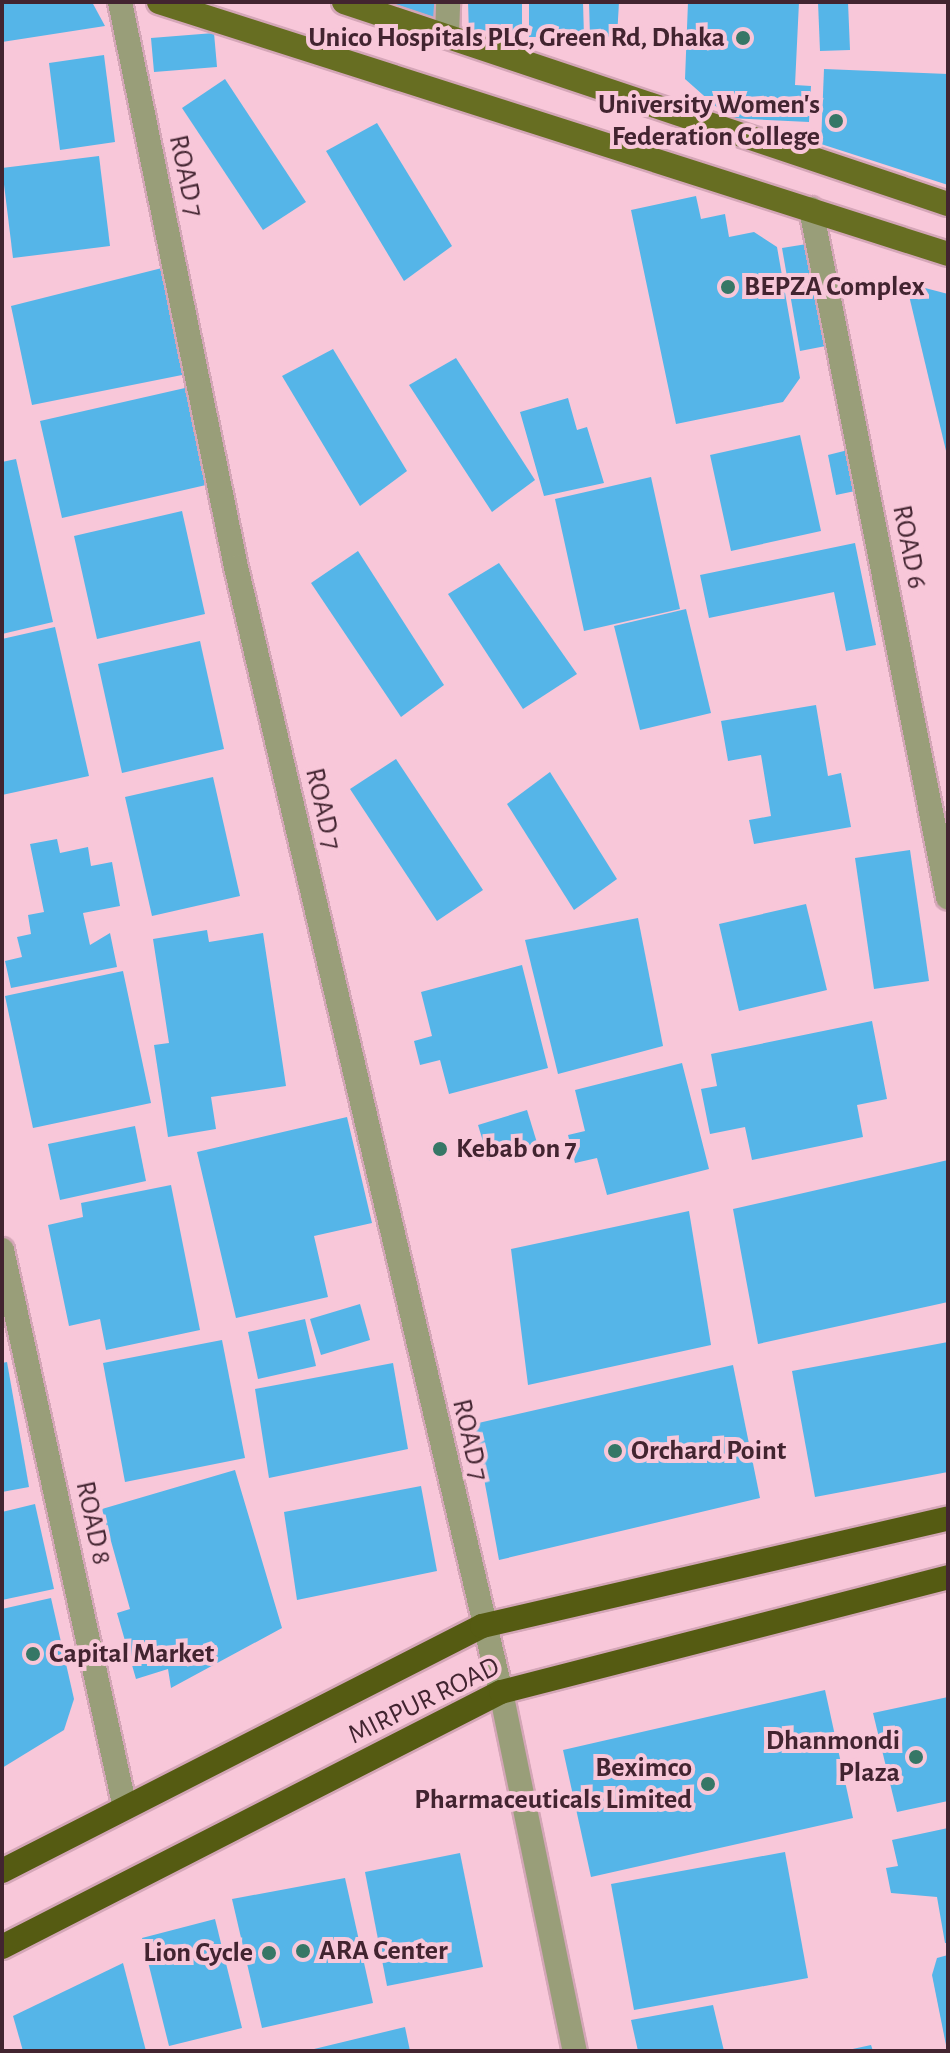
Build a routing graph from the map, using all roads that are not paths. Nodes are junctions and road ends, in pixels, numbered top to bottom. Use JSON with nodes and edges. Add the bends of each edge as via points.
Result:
{"nodes":[{"id":1,"x":120,"y":2,"type":"edge"},
{"id":2,"x":159,"y":2,"type":"edge"},
{"id":3,"x":344,"y":2,"type":"edge"},
{"id":4,"x":448,"y":2,"type":"edge"},
{"id":5,"x":447,"y":36,"type":"junction"},
{"id":6,"x":948,"y":204,"type":"edge"},
{"id":7,"x":811,"y":209,"type":"junction"},
{"id":8,"x":948,"y":254,"type":"edge"},
{"id":9,"x":948,"y":897,"type":"edge"},
{"id":10,"x":2,"y":1250,"type":"edge"},
{"id":11,"x":948,"y":1518,"type":"edge"},
{"id":12,"x":948,"y":1577,"type":"edge"},
{"id":13,"x":482,"y":1626,"type":"junction"},
{"id":14,"x":501,"y":1692,"type":"junction"},
{"id":15,"x":125,"y":1808,"type":"junction"},
{"id":16,"x":2,"y":1871,"type":"edge"},
{"id":17,"x":2,"y":1947,"type":"edge"},
{"id":18,"x":575,"y":2051,"type":"edge"}],
"edges":[{"from":1,"to":13,"type":"street","name":"ROAD 7","via":[[236,567]]},
{"from":2,"to":7,"type":"main road"},
{"from":3,"to":5,"type":"main road"},
{"from":4,"to":5,"type":"street"},
{"from":5,"to":6,"type":"main road"},
{"from":7,"to":8,"type":"main road"},
{"from":7,"to":9,"type":"street","name":"ROAD 6"},
{"from":10,"to":15,"type":"street","name":"ROAD 8"},
{"from":11,"to":13,"type":"highway","name":"MIRPUR ROAD"},
{"from":12,"to":14,"type":"highway","name":"MIRPUR ROAD"},
{"from":13,"to":14,"type":"street","name":"ROAD 7"},
{"from":13,"to":15,"type":"highway","name":"MIRPUR ROAD"},
{"from":14,"to":17,"type":"highway","name":"MIRPUR ROAD"},
{"from":14,"to":18,"type":"street"},
{"from":15,"to":16,"type":"highway","name":"MIRPUR ROAD"}]}
